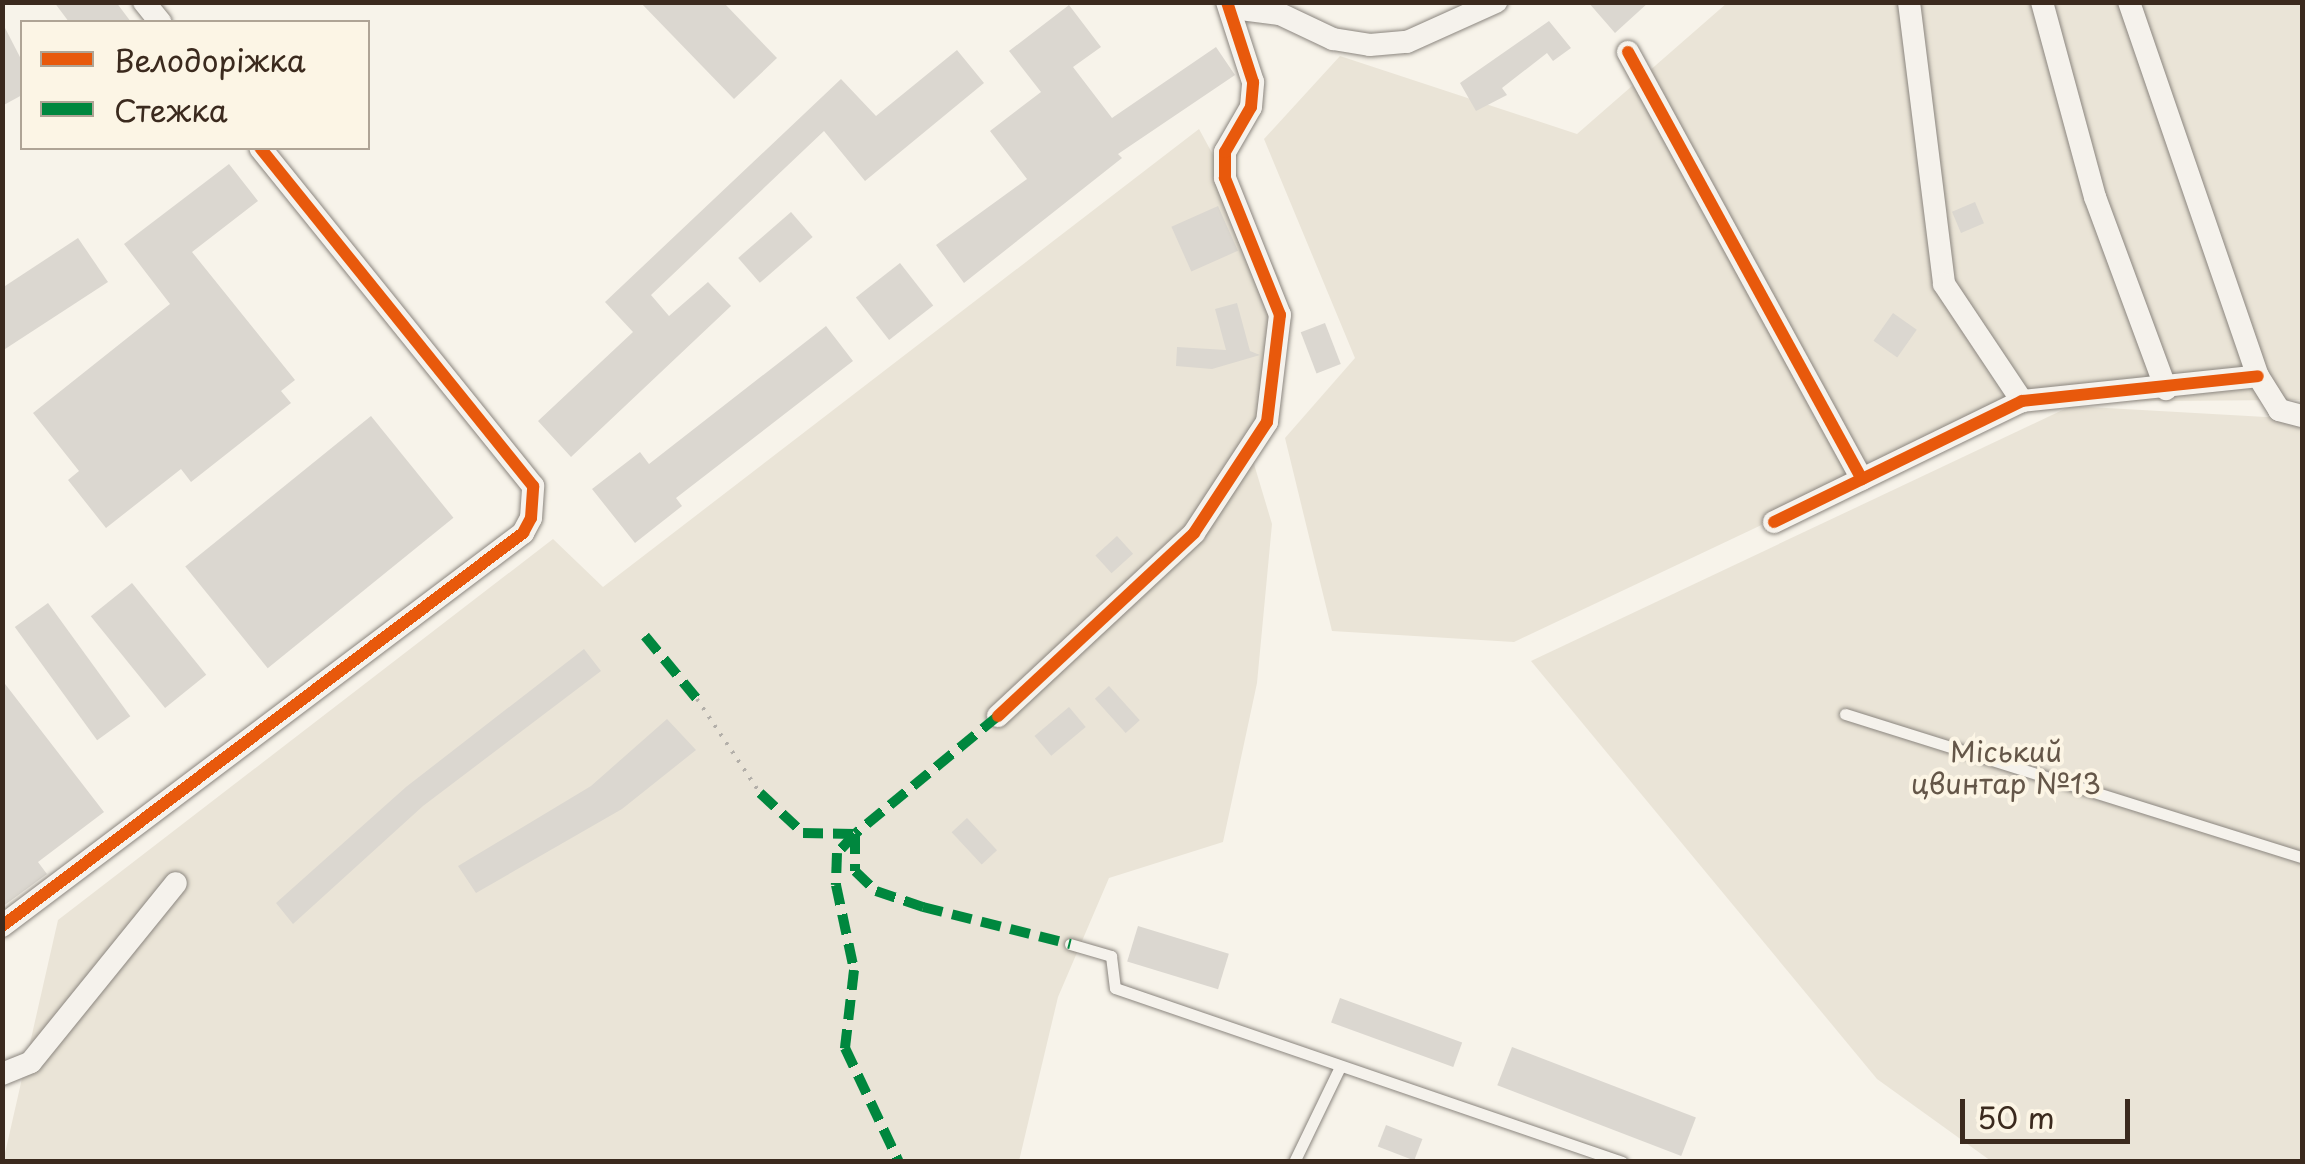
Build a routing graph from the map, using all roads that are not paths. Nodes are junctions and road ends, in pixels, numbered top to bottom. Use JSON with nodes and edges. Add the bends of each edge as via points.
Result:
{"nodes":[{"id":1,"x":1496,"y":2,"type":"edge"},
{"id":2,"x":1909,"y":2,"type":"edge"},
{"id":3,"x":2042,"y":2,"type":"edge"},
{"id":4,"x":2129,"y":2,"type":"edge"},
{"id":5,"x":1230,"y":5,"type":"edge"},
{"id":6,"x":1287,"y":8,"type":"edge"},
{"id":7,"x":1628,"y":52,"type":"dead end"},
{"id":8,"x":262,"y":150,"type":"edge"},
{"id":9,"x":2258,"y":376,"type":"junction"},
{"id":10,"x":2166,"y":389,"type":"junction"},
{"id":11,"x":2022,"y":402,"type":"junction"},
{"id":12,"x":2302,"y":416,"type":"edge"},
{"id":13,"x":1862,"y":479,"type":"junction"},
{"id":14,"x":1774,"y":522,"type":"dead end"},
{"id":15,"x":1845,"y":714,"type":"dead end"},
{"id":16,"x":998,"y":716,"type":"dead end"},
{"id":17,"x":2302,"y":857,"type":"edge"},
{"id":18,"x":176,"y":883,"type":"dead end"},
{"id":19,"x":2,"y":926,"type":"edge"},
{"id":20,"x":1070,"y":944,"type":"dead end"},
{"id":21,"x":1339,"y":1070,"type":"junction"},
{"id":22,"x":2,"y":1074,"type":"edge"},
{"id":23,"x":1294,"y":1162,"type":"edge"},
{"id":24,"x":1622,"y":1162,"type":"edge"}],
"edges":[{"from":1,"to":6,"type":"street","via":[[1407,42],[1370,45],[1334,39]]},
{"from":2,"to":11,"type":"street","via":[[1944,284]]},
{"from":3,"to":10,"type":"street","via":[[2095,198]]},
{"from":4,"to":9,"type":"street"},
{"from":5,"to":6,"type":"street"},
{"from":5,"to":16,"type":"street","via":[[1252,82],[1251,108],[1225,152],[1225,178],[1280,315],[1267,422],[1194,533]]},
{"from":7,"to":13,"type":"street"},
{"from":8,"to":19,"type":"street","via":[[532,486],[532,518],[523,532]]},
{"from":9,"to":10,"type":"street"},
{"from":9,"to":12,"type":"street","via":[[2279,410]]},
{"from":10,"to":11,"type":"street"},
{"from":11,"to":13,"type":"street"},
{"from":13,"to":14,"type":"street"},
{"from":15,"to":17,"type":"lane"},
{"from":18,"to":22,"type":"street","via":[[31,1062]]},
{"from":20,"to":21,"type":"lane","via":[[1110,956],[1114,988]]},
{"from":21,"to":23,"type":"lane"},
{"from":21,"to":24,"type":"lane","via":[[1390,1078]]}]}
